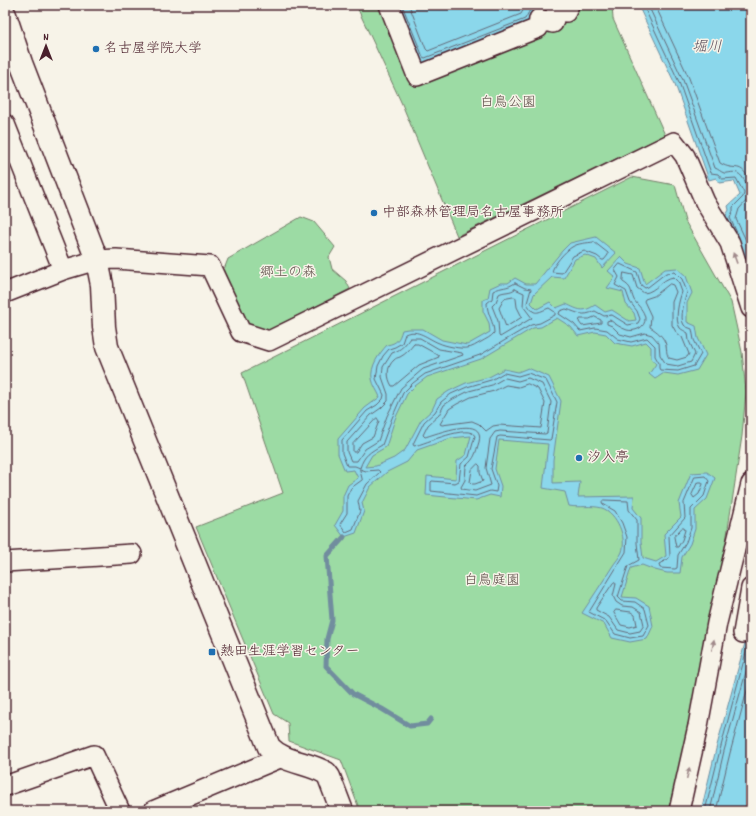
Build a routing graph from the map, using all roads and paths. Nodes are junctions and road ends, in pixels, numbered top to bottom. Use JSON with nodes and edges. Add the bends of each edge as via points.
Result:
{"nodes":[{"id":1,"x":389,"y":5,"type":"edge"},
{"id":2,"x":569,"y":5,"type":"edge"},
{"id":3,"x":5,"y":15,"type":"edge"},
{"id":4,"x":5,"y":124,"type":"edge"},
{"id":5,"x":97,"y":260,"type":"junction"},
{"id":6,"x":63,"y":270,"type":"junction"},
{"id":7,"x":5,"y":293,"type":"edge"},
{"id":8,"x":751,"y":308,"type":"edge"},
{"id":9,"x":751,"y":484,"type":"edge"},
{"id":10,"x":132,"y":554,"type":"dead end"},
{"id":11,"x":5,"y":562,"type":"edge"},
{"id":12,"x":751,"y":588,"type":"edge"},
{"id":13,"x":743,"y":633,"type":"dead end"},
{"id":14,"x":282,"y":757,"type":"junction"},
{"id":15,"x":5,"y":786,"type":"edge"},
{"id":16,"x":120,"y":811,"type":"edge"},
{"id":17,"x":153,"y":811,"type":"edge"},
{"id":18,"x":342,"y":811,"type":"edge"},
{"id":19,"x":679,"y":811,"type":"edge"}],
"edges":[{"from":1,"to":2,"type":"street","via":[[418,76],[538,28],[539,20],[553,23],[557,9],[566,12]]},
{"from":3,"to":5,"type":"street"},
{"from":4,"to":6,"type":"street"},
{"from":5,"to":6,"type":"street"},
{"from":8,"to":5,"type":"street","one_way":true,"via":[[730,243],[674,142],[269,341],[240,332],[210,266],[116,259]]},
{"from":5,"to":14,"type":"street","via":[[102,285],[107,347],[113,365],[269,747]]},
{"from":6,"to":7,"type":"street"},
{"from":19,"to":9,"type":"street","one_way":true,"via":[[717,623]]},
{"from":10,"to":11,"type":"street"},
{"from":12,"to":13,"type":"street"},
{"from":14,"to":17,"type":"street"},
{"from":14,"to":18,"type":"street","via":[[326,773]]},
{"from":15,"to":16,"type":"street","via":[[94,755]]}]}
